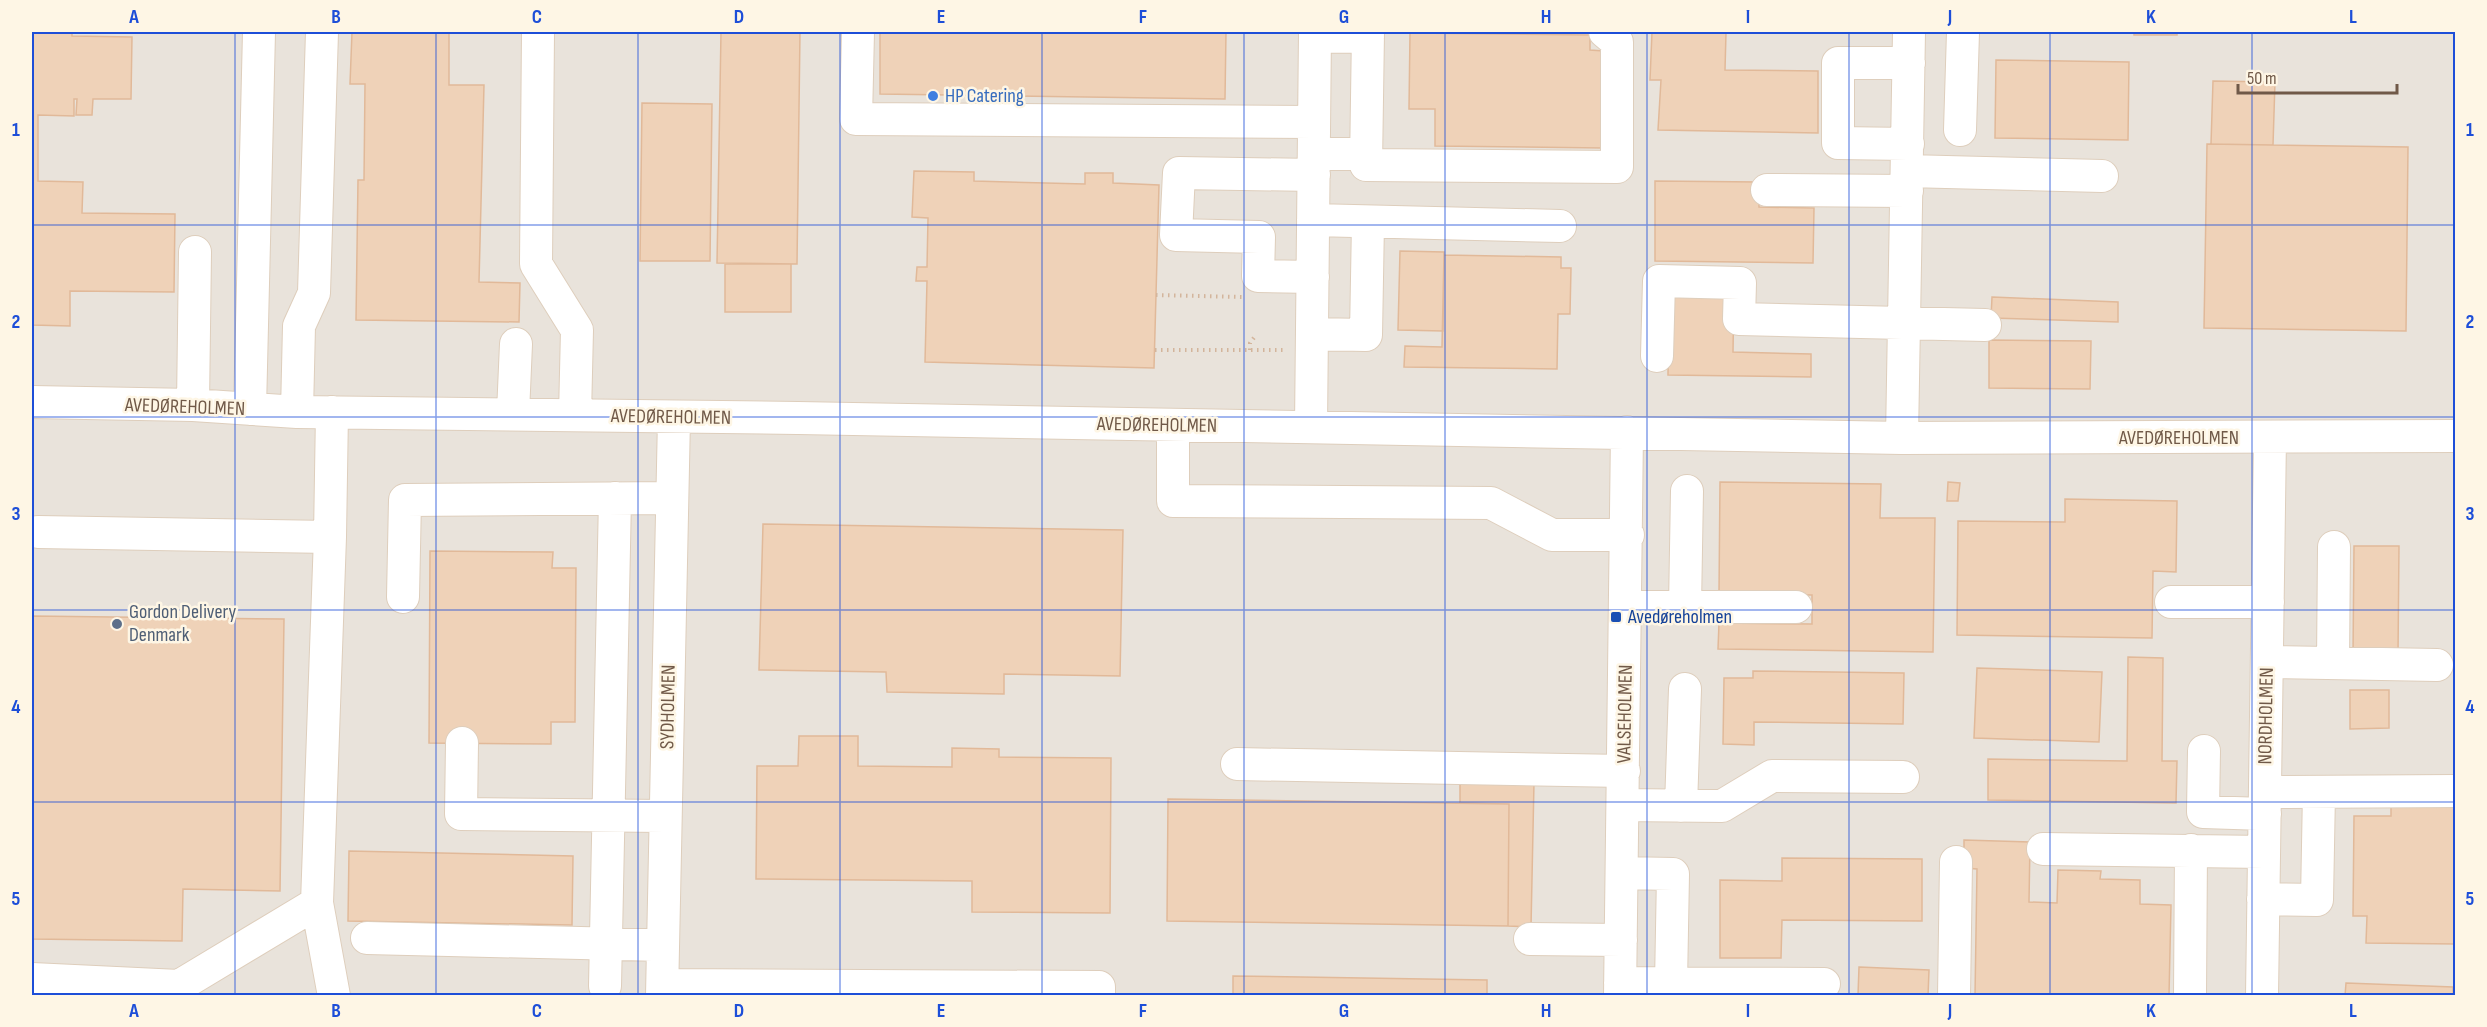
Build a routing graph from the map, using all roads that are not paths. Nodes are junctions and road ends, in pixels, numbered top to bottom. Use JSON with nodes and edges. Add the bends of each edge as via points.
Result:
{"nodes":[{"id":1,"x":259,"y":32,"type":"edge"},
{"id":2,"x":322,"y":32,"type":"edge"},
{"id":3,"x":538,"y":32,"type":"edge"},
{"id":4,"x":858,"y":32,"type":"edge"},
{"id":5,"x":1605,"y":32,"type":"edge"},
{"id":6,"x":1909,"y":32,"type":"edge"},
{"id":7,"x":1963,"y":32,"type":"edge"},
{"id":8,"x":1315,"y":34,"type":"edge"},
{"id":9,"x":1368,"y":34,"type":"edge"},
{"id":10,"x":1909,"y":63,"type":"junction"},
{"id":11,"x":1314,"y":122,"type":"junction"},
{"id":12,"x":1960,"y":130,"type":"dead end"},
{"id":13,"x":1366,"y":154,"type":"junction"},
{"id":14,"x":1314,"y":165,"type":"junction"},
{"id":15,"x":1907,"y":168,"type":"junction"},
{"id":16,"x":2102,"y":176,"type":"dead end"},
{"id":17,"x":1767,"y":190,"type":"dead end"},
{"id":18,"x":1313,"y":220,"type":"junction"},
{"id":19,"x":1368,"y":222,"type":"junction"},
{"id":20,"x":1560,"y":226,"type":"dead end"},
{"id":21,"x":195,"y":252,"type":"dead end"},
{"id":22,"x":1313,"y":277,"type":"junction"},
{"id":23,"x":1905,"y":323,"type":"junction"},
{"id":24,"x":1985,"y":325,"type":"dead end"},
{"id":25,"x":1312,"y":342,"type":"junction"},
{"id":26,"x":516,"y":344,"type":"dead end"},
{"id":27,"x":1658,"y":356,"type":"dead end"},
{"id":28,"x":32,"y":402,"type":"edge"},
{"id":29,"x":193,"y":405,"type":"junction"},
{"id":30,"x":250,"y":410,"type":"junction"},
{"id":31,"x":297,"y":412,"type":"junction"},
{"id":32,"x":332,"y":412,"type":"junction"},
{"id":33,"x":513,"y":413,"type":"junction"},
{"id":34,"x":575,"y":415,"type":"junction"},
{"id":35,"x":674,"y":418,"type":"junction"},
{"id":36,"x":1173,"y":426,"type":"junction"},
{"id":37,"x":1311,"y":427,"type":"junction"},
{"id":38,"x":1627,"y":432,"type":"junction"},
{"id":39,"x":2456,"y":436,"type":"edge"},
{"id":40,"x":2270,"y":437,"type":"junction"},
{"id":41,"x":1902,"y":438,"type":"junction"},
{"id":42,"x":1687,"y":491,"type":"dead end"},
{"id":43,"x":615,"y":498,"type":"junction"},
{"id":44,"x":672,"y":498,"type":"junction"},
{"id":45,"x":38,"y":532,"type":"dead end"},
{"id":46,"x":1628,"y":535,"type":"junction"},
{"id":47,"x":330,"y":537,"type":"junction"},
{"id":48,"x":2334,"y":547,"type":"dead end"},
{"id":49,"x":403,"y":597,"type":"dead end"},
{"id":50,"x":2171,"y":602,"type":"dead end"},
{"id":51,"x":2268,"y":602,"type":"junction"},
{"id":52,"x":1626,"y":607,"type":"junction"},
{"id":53,"x":1684,"y":607,"type":"junction"},
{"id":54,"x":1796,"y":608,"type":"dead end"},
{"id":55,"x":2267,"y":662,"type":"junction"},
{"id":56,"x":2333,"y":663,"type":"junction"},
{"id":57,"x":2437,"y":664,"type":"dead end"},
{"id":58,"x":1685,"y":689,"type":"dead end"},
{"id":59,"x":462,"y":743,"type":"dead end"},
{"id":60,"x":2204,"y":750,"type":"dead end"},
{"id":61,"x":1237,"y":764,"type":"dead end"},
{"id":62,"x":1624,"y":771,"type":"junction"},
{"id":63,"x":1903,"y":777,"type":"dead end"},
{"id":64,"x":2319,"y":792,"type":"junction"},
{"id":65,"x":2456,"y":792,"type":"edge"},
{"id":66,"x":2265,"y":803,"type":"junction"},
{"id":67,"x":1623,"y":805,"type":"junction"},
{"id":68,"x":1681,"y":806,"type":"junction"},
{"id":69,"x":609,"y":815,"type":"junction"},
{"id":70,"x":665,"y":816,"type":"junction"},
{"id":71,"x":2043,"y":849,"type":"dead end"},
{"id":72,"x":2191,"y":850,"type":"junction"},
{"id":73,"x":2264,"y":852,"type":"junction"},
{"id":74,"x":1956,"y":862,"type":"dead end"},
{"id":75,"x":1622,"y":873,"type":"junction"},
{"id":76,"x":2263,"y":899,"type":"junction"},
{"id":77,"x":317,"y":903,"type":"junction"},
{"id":78,"x":367,"y":938,"type":"dead end"},
{"id":79,"x":1530,"y":939,"type":"dead end"},
{"id":80,"x":1621,"y":940,"type":"junction"},
{"id":81,"x":606,"y":943,"type":"junction"},
{"id":82,"x":663,"y":945,"type":"junction"},
{"id":83,"x":32,"y":979,"type":"edge"},
{"id":84,"x":1671,"y":984,"type":"junction"},
{"id":85,"x":1824,"y":984,"type":"dead end"},
{"id":86,"x":605,"y":986,"type":"dead end"},
{"id":87,"x":1620,"y":989,"type":"edge"},
{"id":88,"x":663,"y":990,"type":"edge"},
{"id":89,"x":721,"y":990,"type":"edge"},
{"id":90,"x":334,"y":996,"type":"edge"},
{"id":91,"x":1099,"y":996,"type":"edge"},
{"id":92,"x":1954,"y":996,"type":"edge"},
{"id":93,"x":2190,"y":996,"type":"edge"},
{"id":94,"x":2262,"y":996,"type":"edge"}],
"edges":[{"from":1,"to":30,"type":"street"},
{"from":2,"to":31,"type":"street","via":[[314,293],[299,326]]},
{"from":3,"to":34,"type":"street","via":[[537,264],[577,330]]},
{"from":4,"to":11,"type":"street","via":[[856,119]]},
{"from":5,"to":13,"type":"street","via":[[1617,42],[1617,167],[1366,165]]},
{"from":6,"to":10,"type":"street"},
{"from":7,"to":12,"type":"street"},
{"from":8,"to":9,"type":"street"},
{"from":8,"to":11,"type":"street"},
{"from":9,"to":13,"type":"street"},
{"from":10,"to":15,"type":"street"},
{"from":10,"to":15,"type":"street","via":[[1838,63],[1838,143]]},
{"from":11,"to":14,"type":"street"},
{"from":13,"to":14,"type":"street"},
{"from":14,"to":18,"type":"street"},
{"from":14,"to":22,"type":"street","via":[[1179,173],[1176,235],[1259,237],[1257,276]]},
{"from":15,"to":16,"type":"street"},
{"from":15,"to":17,"type":"street"},
{"from":15,"to":23,"type":"street"},
{"from":18,"to":19,"type":"street"},
{"from":18,"to":22,"type":"street"},
{"from":19,"to":20,"type":"street"},
{"from":19,"to":25,"type":"street","via":[[1366,335]]},
{"from":21,"to":29,"type":"street"},
{"from":22,"to":25,"type":"street"},
{"from":23,"to":24,"type":"street"},
{"from":23,"to":27,"type":"street","via":[[1739,320],[1740,283],[1659,281]]},
{"from":23,"to":41,"type":"street"},
{"from":25,"to":37,"type":"street"},
{"from":26,"to":33,"type":"street"},
{"from":28,"to":29,"type":"street","name":"AVEDØREHOLMEN"},
{"from":29,"to":30,"type":"street","name":"AVEDØREHOLMEN"},
{"from":30,"to":31,"type":"street","name":"AVEDØREHOLMEN"},
{"from":31,"to":32,"type":"street","name":"AVEDØREHOLMEN"},
{"from":32,"to":33,"type":"street","name":"AVEDØREHOLMEN"},
{"from":32,"to":47,"type":"street"},
{"from":33,"to":34,"type":"street","name":"AVEDØREHOLMEN"},
{"from":34,"to":35,"type":"street","name":"AVEDØREHOLMEN"},
{"from":35,"to":36,"type":"street","name":"AVEDØREHOLMEN"},
{"from":35,"to":44,"type":"street","name":"SYDHOLMEN"},
{"from":36,"to":37,"type":"street","name":"AVEDØREHOLMEN"},
{"from":36,"to":46,"type":"street","via":[[1173,501],[1491,503],[1552,535]]},
{"from":37,"to":38,"type":"street","name":"AVEDØREHOLMEN"},
{"from":38,"to":41,"type":"street","name":"AVEDØREHOLMEN"},
{"from":38,"to":46,"type":"street","name":"VALSEHOLMEN"},
{"from":39,"to":40,"type":"street","name":"AVEDØREHOLMEN"},
{"from":40,"to":41,"type":"street","name":"AVEDØREHOLMEN"},
{"from":40,"to":51,"type":"street","name":"NORDHOLMEN"},
{"from":42,"to":53,"type":"street"},
{"from":43,"to":44,"type":"street"},
{"from":43,"to":49,"type":"street","via":[[405,500]]},
{"from":43,"to":69,"type":"street"},
{"from":44,"to":70,"type":"street","name":"SYDHOLMEN"},
{"from":45,"to":47,"type":"street"},
{"from":46,"to":52,"type":"street","name":"VALSEHOLMEN"},
{"from":47,"to":77,"type":"street"},
{"from":48,"to":56,"type":"street"},
{"from":50,"to":51,"type":"street"},
{"from":51,"to":55,"type":"street","name":"NORDHOLMEN"},
{"from":52,"to":53,"type":"street"},
{"from":52,"to":62,"type":"street","name":"VALSEHOLMEN"},
{"from":53,"to":54,"type":"street"},
{"from":55,"to":56,"type":"street"},
{"from":55,"to":66,"type":"street","name":"NORDHOLMEN"},
{"from":56,"to":57,"type":"street"},
{"from":58,"to":68,"type":"street"},
{"from":59,"to":69,"type":"street","via":[[461,814]]},
{"from":60,"to":66,"type":"street","via":[[2203,812]]},
{"from":61,"to":62,"type":"street"},
{"from":62,"to":67,"type":"street","name":"VALSEHOLMEN"},
{"from":63,"to":68,"type":"street","via":[[1772,776],[1722,806]]},
{"from":64,"to":65,"type":"street"},
{"from":64,"to":66,"type":"street"},
{"from":64,"to":76,"type":"street","via":[[2317,900]]},
{"from":66,"to":73,"type":"street","name":"NORDHOLMEN"},
{"from":67,"to":68,"type":"street"},
{"from":67,"to":75,"type":"street","name":"VALSEHOLMEN"},
{"from":69,"to":70,"type":"street"},
{"from":69,"to":81,"type":"street"},
{"from":70,"to":82,"type":"street","name":"SYDHOLMEN"},
{"from":71,"to":72,"type":"street"},
{"from":72,"to":73,"type":"street"},
{"from":72,"to":93,"type":"street"},
{"from":73,"to":76,"type":"street","name":"NORDHOLMEN"},
{"from":74,"to":92,"type":"street"},
{"from":75,"to":80,"type":"street","name":"VALSEHOLMEN"},
{"from":75,"to":84,"type":"street","via":[[1673,874]]},
{"from":76,"to":94,"type":"street","name":"NORDHOLMEN"},
{"from":77,"to":83,"type":"street","via":[[179,986]]},
{"from":77,"to":90,"type":"street"},
{"from":78,"to":81,"type":"street"},
{"from":79,"to":80,"type":"street"},
{"from":80,"to":87,"type":"street","name":"VALSEHOLMEN"},
{"from":81,"to":82,"type":"street"},
{"from":81,"to":86,"type":"street"},
{"from":82,"to":88,"type":"street","name":"SYDHOLMEN"},
{"from":84,"to":85,"type":"street"},
{"from":84,"to":87,"type":"street"},
{"from":88,"to":89,"type":"street"},
{"from":89,"to":91,"type":"street","via":[[1099,987]]}]}
